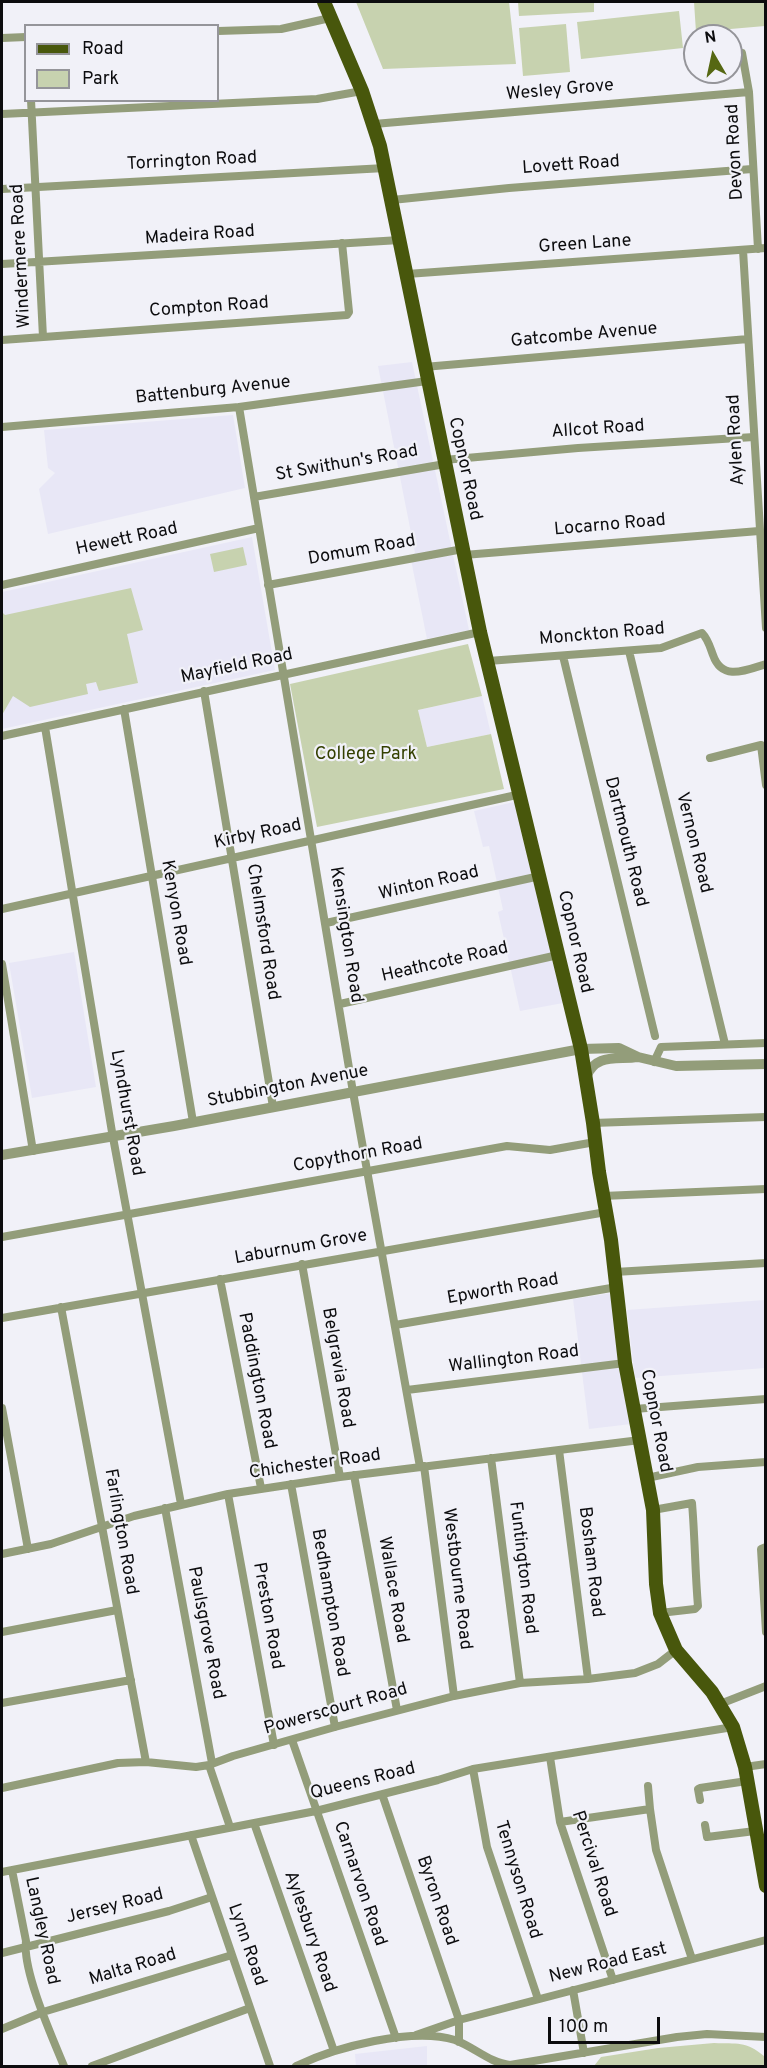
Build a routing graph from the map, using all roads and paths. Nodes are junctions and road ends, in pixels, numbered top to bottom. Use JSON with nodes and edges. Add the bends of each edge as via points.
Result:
{"nodes":[{"id":1,"x":324,"y":2,"type":"edge"},
{"id":2,"x":330,"y":18,"type":"junction"},
{"id":3,"x":219,"y":31,"type":"edge"},
{"id":4,"x":2,"y":38,"type":"edge"},
{"id":5,"x":24,"y":38,"type":"edge"},
{"id":6,"x":743,"y":59,"type":"edge"},
{"id":7,"x":362,"y":91,"type":"junction"},
{"id":8,"x":749,"y":92,"type":"junction"},
{"id":9,"x":31,"y":102,"type":"edge"},
{"id":10,"x":31,"y":112,"type":"junction"},
{"id":11,"x":2,"y":114,"type":"edge"},
{"id":12,"x":374,"y":124,"type":"junction"},
{"id":13,"x":385,"y":168,"type":"junction"},
{"id":14,"x":753,"y":169,"type":"junction"},
{"id":15,"x":35,"y":187,"type":"junction"},
{"id":16,"x":2,"y":189,"type":"edge"},
{"id":17,"x":392,"y":200,"type":"junction"},
{"id":18,"x":400,"y":240,"type":"junction"},
{"id":19,"x":342,"y":243,"type":"junction"},
{"id":20,"x":762,"y":249,"type":"edge"},
{"id":21,"x":743,"y":250,"type":"junction"},
{"id":22,"x":39,"y":262,"type":"junction"},
{"id":23,"x":2,"y":264,"type":"edge"},
{"id":24,"x":406,"y":274,"type":"junction"},
{"id":25,"x":43,"y":337,"type":"junction"},
{"id":26,"x":748,"y":339,"type":"junction"},
{"id":27,"x":2,"y":340,"type":"edge"},
{"id":28,"x":424,"y":366,"type":"junction"},
{"id":29,"x":427,"y":381,"type":"junction"},
{"id":30,"x":240,"y":407,"type":"junction"},
{"id":31,"x":2,"y":427,"type":"edge"},
{"id":32,"x":754,"y":437,"type":"junction"},
{"id":33,"x":445,"y":462,"type":"junction"},
{"id":34,"x":254,"y":496,"type":"junction"},
{"id":35,"x":259,"y":528,"type":"junction"},
{"id":36,"x":759,"y":531,"type":"junction"},
{"id":37,"x":463,"y":552,"type":"junction"},
{"id":38,"x":2,"y":585,"type":"edge"},
{"id":39,"x":268,"y":585,"type":"junction"},
{"id":40,"x":765,"y":628,"type":"edge"},
{"id":41,"x":480,"y":632,"type":"junction"},
{"id":42,"x":629,"y":651,"type":"junction"},
{"id":43,"x":563,"y":656,"type":"junction"},
{"id":44,"x":488,"y":661,"type":"junction"},
{"id":45,"x":765,"y":663,"type":"edge"},
{"id":46,"x":283,"y":674,"type":"junction"},
{"id":47,"x":204,"y":691,"type":"junction"},
{"id":48,"x":124,"y":709,"type":"junction"},
{"id":49,"x":45,"y":727,"type":"junction"},
{"id":50,"x":2,"y":736,"type":"edge"},
{"id":51,"x":763,"y":746,"type":"edge"},
{"id":52,"x":710,"y":758,"type":"dead end"},
{"id":53,"x":765,"y":785,"type":"edge"},
{"id":54,"x":521,"y":794,"type":"junction"},
{"id":55,"x":312,"y":840,"type":"junction"},
{"id":56,"x":233,"y":857,"type":"junction"},
{"id":57,"x":152,"y":875,"type":"junction"},
{"id":58,"x":540,"y":876,"type":"junction"},
{"id":59,"x":72,"y":893,"type":"junction"},
{"id":60,"x":2,"y":909,"type":"edge"},
{"id":61,"x":326,"y":923,"type":"junction"},
{"id":62,"x":558,"y":955,"type":"junction"},
{"id":63,"x":2,"y":964,"type":"edge"},
{"id":64,"x":339,"y":1004,"type":"junction"},
{"id":65,"x":655,"y":1036,"type":"dead end"},
{"id":66,"x":765,"y":1042,"type":"edge"},
{"id":67,"x":725,"y":1044,"type":"junction"},
{"id":68,"x":581,"y":1049,"type":"junction"},
{"id":69,"x":638,"y":1057,"type":"junction"},
{"id":70,"x":654,"y":1062,"type":"junction"},
{"id":71,"x":765,"y":1064,"type":"edge"},
{"id":72,"x":586,"y":1077,"type":"junction"},
{"id":73,"x":353,"y":1092,"type":"junction"},
{"id":74,"x":273,"y":1107,"type":"junction"},
{"id":75,"x":765,"y":1117,"type":"edge"},
{"id":76,"x":193,"y":1122,"type":"junction"},
{"id":77,"x":593,"y":1123,"type":"junction"},
{"id":78,"x":113,"y":1137,"type":"junction"},
{"id":79,"x":595,"y":1142,"type":"junction"},
{"id":80,"x":33,"y":1151,"type":"junction"},
{"id":81,"x":2,"y":1155,"type":"edge"},
{"id":82,"x":367,"y":1172,"type":"junction"},
{"id":83,"x":765,"y":1189,"type":"edge"},
{"id":84,"x":603,"y":1196,"type":"junction"},
{"id":85,"x":606,"y":1212,"type":"junction"},
{"id":86,"x":128,"y":1215,"type":"junction"},
{"id":87,"x":2,"y":1237,"type":"edge"},
{"id":88,"x":381,"y":1251,"type":"junction"},
{"id":89,"x":765,"y":1263,"type":"edge"},
{"id":90,"x":302,"y":1264,"type":"junction"},
{"id":91,"x":615,"y":1272,"type":"junction"},
{"id":92,"x":220,"y":1279,"type":"junction"},
{"id":93,"x":617,"y":1287,"type":"junction"},
{"id":94,"x":141,"y":1293,"type":"junction"},
{"id":95,"x":61,"y":1307,"type":"junction"},
{"id":96,"x":2,"y":1318,"type":"edge"},
{"id":97,"x":395,"y":1325,"type":"junction"},
{"id":98,"x":625,"y":1363,"type":"junction"},
{"id":99,"x":407,"y":1390,"type":"junction"},
{"id":100,"x":765,"y":1399,"type":"edge"},
{"id":101,"x":2,"y":1408,"type":"edge"},
{"id":102,"x":634,"y":1409,"type":"junction"},
{"id":103,"x":640,"y":1440,"type":"junction"},
{"id":104,"x":559,"y":1450,"type":"junction"},
{"id":105,"x":491,"y":1458,"type":"junction"},
{"id":106,"x":765,"y":1462,"type":"edge"},
{"id":107,"x":422,"y":1467,"type":"junction"},
{"id":108,"x":354,"y":1475,"type":"junction"},
{"id":109,"x":340,"y":1477,"type":"junction"},
{"id":110,"x":647,"y":1478,"type":"junction"},
{"id":111,"x":291,"y":1484,"type":"junction"},
{"id":112,"x":261,"y":1488,"type":"junction"},
{"id":113,"x":228,"y":1494,"type":"junction"},
{"id":114,"x":181,"y":1504,"type":"junction"},
{"id":115,"x":165,"y":1508,"type":"junction"},
{"id":116,"x":653,"y":1510,"type":"junction"},
{"id":117,"x":102,"y":1526,"type":"junction"},
{"id":118,"x":764,"y":1547,"type":"edge"},
{"id":119,"x":28,"y":1549,"type":"junction"},
{"id":120,"x":2,"y":1554,"type":"edge"},
{"id":121,"x":117,"y":1610,"type":"junction"},
{"id":122,"x":660,"y":1613,"type":"junction"},
{"id":123,"x":2,"y":1632,"type":"edge"},
{"id":124,"x":765,"y":1632,"type":"edge"},
{"id":125,"x":676,"y":1650,"type":"junction"},
{"id":126,"x":588,"y":1679,"type":"junction"},
{"id":127,"x":131,"y":1680,"type":"junction"},
{"id":128,"x":520,"y":1683,"type":"junction"},
{"id":129,"x":765,"y":1686,"type":"edge"},
{"id":130,"x":454,"y":1696,"type":"junction"},
{"id":131,"x":2,"y":1703,"type":"edge"},
{"id":132,"x":720,"y":1704,"type":"junction"},
{"id":133,"x":397,"y":1710,"type":"junction"},
{"id":134,"x":335,"y":1727,"type":"junction"},
{"id":135,"x":733,"y":1727,"type":"junction"},
{"id":136,"x":292,"y":1740,"type":"junction"},
{"id":137,"x":274,"y":1745,"type":"junction"},
{"id":138,"x":550,"y":1757,"type":"junction"},
{"id":139,"x":146,"y":1762,"type":"junction"},
{"id":140,"x":210,"y":1764,"type":"junction"},
{"id":141,"x":765,"y":1764,"type":"edge"},
{"id":142,"x":473,"y":1768,"type":"junction"},
{"id":143,"x":746,"y":1774,"type":"junction"},
{"id":144,"x":648,"y":1786,"type":"dead end"},
{"id":145,"x":2,"y":1788,"type":"edge"},
{"id":146,"x":382,"y":1794,"type":"junction"},
{"id":147,"x":700,"y":1800,"type":"dead end"},
{"id":148,"x":650,"y":1809,"type":"junction"},
{"id":149,"x":316,"y":1811,"type":"junction"},
{"id":150,"x":560,"y":1822,"type":"junction"},
{"id":151,"x":254,"y":1823,"type":"junction"},
{"id":152,"x":705,"y":1825,"type":"dead end"},
{"id":153,"x":230,"y":1827,"type":"junction"},
{"id":154,"x":755,"y":1831,"type":"junction"},
{"id":155,"x":191,"y":1835,"type":"junction"},
{"id":156,"x":12,"y":1870,"type":"junction"},
{"id":157,"x":2,"y":1872,"type":"edge"},
{"id":158,"x":765,"y":1886,"type":"edge"},
{"id":159,"x":212,"y":1896,"type":"junction"},
{"id":160,"x":765,"y":1940,"type":"edge"},
{"id":161,"x":26,"y":1947,"type":"junction"},
{"id":162,"x":2,"y":1953,"type":"edge"},
{"id":163,"x":232,"y":1955,"type":"junction"},
{"id":164,"x":692,"y":1959,"type":"junction"},
{"id":165,"x":613,"y":1980,"type":"junction"},
{"id":166,"x":573,"y":1990,"type":"junction"},
{"id":167,"x":538,"y":1999,"type":"junction"},
{"id":168,"x":250,"y":2008,"type":"junction"},
{"id":169,"x":43,"y":2012,"type":"junction"},
{"id":170,"x":459,"y":2019,"type":"junction"},
{"id":171,"x":2,"y":2029,"type":"edge"},
{"id":172,"x":411,"y":2036,"type":"junction"},
{"id":173,"x":765,"y":2037,"type":"edge"},
{"id":174,"x":396,"y":2038,"type":"junction"},
{"id":175,"x":459,"y":2042,"type":"junction"},
{"id":176,"x":334,"y":2051,"type":"junction"},
{"id":177,"x":584,"y":2053,"type":"junction"},
{"id":178,"x":492,"y":2064,"type":"edge"},
{"id":179,"x":64,"y":2067,"type":"edge"},
{"id":180,"x":92,"y":2067,"type":"edge"},
{"id":181,"x":270,"y":2067,"type":"edge"},
{"id":182,"x":296,"y":2067,"type":"edge"}],
"edges":[{"from":1,"to":2,"type":"main road","name":"Copnor Road"},
{"from":2,"to":3,"type":"street","via":[[281,29]]},
{"from":2,"to":7,"type":"main road","name":"Copnor Road"},
{"from":4,"to":5,"type":"street"},
{"from":6,"to":8,"type":"street","name":"Devon Road"},
{"from":7,"to":10,"type":"street","via":[[316,99]]},
{"from":7,"to":12,"type":"main road","name":"Copnor Road"},
{"from":8,"to":12,"type":"street","name":"Wesley Grove"},
{"from":8,"to":14,"type":"street","name":"Devon Road"},
{"from":9,"to":10,"type":"street","name":"Windermere Road"},
{"from":10,"to":11,"type":"street"},
{"from":10,"to":15,"type":"street","name":"Windermere Road"},
{"from":12,"to":13,"type":"main road","name":"Copnor Road"},
{"from":13,"to":15,"type":"street","name":"Torrington Road"},
{"from":13,"to":17,"type":"main road","name":"Copnor Road"},
{"from":14,"to":17,"type":"street","name":"Lovett Road"},
{"from":14,"to":20,"type":"street","name":"Devon Road"},
{"from":15,"to":16,"type":"street","name":"Torrington Road"},
{"from":15,"to":22,"type":"street","name":"Windermere Road"},
{"from":17,"to":18,"type":"main road","name":"Copnor Road"},
{"from":18,"to":19,"type":"street","name":"Madeira Road"},
{"from":18,"to":24,"type":"main road","name":"Copnor Road"},
{"from":19,"to":22,"type":"street","name":"Madeira Road"},
{"from":19,"to":25,"type":"street","name":"Compton Road","via":[[347,315]]},
{"from":20,"to":21,"type":"street","name":"Green Lane"},
{"from":21,"to":24,"type":"street","name":"Green Lane"},
{"from":21,"to":26,"type":"street","name":"Aylen Road"},
{"from":22,"to":23,"type":"street","name":"Madeira Road"},
{"from":22,"to":25,"type":"street","name":"Windermere Road"},
{"from":24,"to":28,"type":"main road","name":"Copnor Road"},
{"from":25,"to":27,"type":"street","name":"Compton Road"},
{"from":26,"to":28,"type":"street","name":"Gatcombe Avenue"},
{"from":26,"to":32,"type":"street","name":"Aylen Road"},
{"from":28,"to":29,"type":"main road","name":"Copnor Road"},
{"from":29,"to":30,"type":"street","name":"Battenburg Avenue"},
{"from":29,"to":33,"type":"main road","name":"Copnor Road"},
{"from":30,"to":31,"type":"street","name":"Battenburg Avenue"},
{"from":30,"to":34,"type":"street","name":"Kensington Road"},
{"from":32,"to":33,"type":"street","name":"Allcot Road","via":[[578,448]]},
{"from":32,"to":36,"type":"street","name":"Aylen Road"},
{"from":33,"to":34,"type":"street","name":"St Swithun's Road"},
{"from":33,"to":37,"type":"main road","name":"Copnor Road"},
{"from":34,"to":35,"type":"street","name":"Kensington Road"},
{"from":35,"to":38,"type":"street","name":"Hewett Road"},
{"from":35,"to":39,"type":"street","name":"Kensington Road"},
{"from":36,"to":37,"type":"street","name":"Locarno Road"},
{"from":36,"to":40,"type":"street","name":"Aylen Road"},
{"from":37,"to":39,"type":"street","name":"Domum Road"},
{"from":37,"to":41,"type":"main road","name":"Copnor Road"},
{"from":39,"to":46,"type":"street","name":"Kensington Road"},
{"from":41,"to":44,"type":"main road","name":"Copnor Road"},
{"from":41,"to":46,"type":"street","name":"Mayfield Road"},
{"from":42,"to":43,"type":"street","name":"Monckton Road"},
{"from":42,"to":45,"type":"street","name":"Monckton Road","via":[[668,647],[702,633],[716,664],[725,671]]},
{"from":42,"to":67,"type":"street","name":"Vernon Road"},
{"from":43,"to":44,"type":"street","name":"Monckton Road"},
{"from":43,"to":65,"type":"street","name":"Dartmouth Road"},
{"from":44,"to":54,"type":"main road","name":"Copnor Road"},
{"from":46,"to":47,"type":"street","name":"Mayfield Road"},
{"from":46,"to":55,"type":"street","name":"Kensington Road"},
{"from":47,"to":48,"type":"street","name":"Mayfield Road"},
{"from":47,"to":56,"type":"street","name":"Chelmsford Road"},
{"from":48,"to":49,"type":"street","name":"Mayfield Road"},
{"from":48,"to":57,"type":"street","name":"Kenyon Road"},
{"from":49,"to":50,"type":"street","name":"Mayfield Road"},
{"from":49,"to":59,"type":"street","name":"Lyndhurst Road"},
{"from":51,"to":52,"type":"street"},
{"from":51,"to":53,"type":"street"},
{"from":54,"to":55,"type":"street","name":"Kirby Road"},
{"from":54,"to":58,"type":"main road","name":"Copnor Road"},
{"from":55,"to":56,"type":"street","name":"Kirby Road"},
{"from":55,"to":61,"type":"street","name":"Kensington Road"},
{"from":56,"to":57,"type":"street","name":"Kirby Road"},
{"from":56,"to":74,"type":"street","name":"Chelmsford Road"},
{"from":57,"to":59,"type":"street","name":"Kirby Road"},
{"from":57,"to":76,"type":"street","name":"Kenyon Road"},
{"from":58,"to":61,"type":"street","name":"Winton Road"},
{"from":58,"to":62,"type":"main road","name":"Copnor Road"},
{"from":59,"to":60,"type":"street","name":"Kirby Road"},
{"from":59,"to":78,"type":"street","name":"Lyndhurst Road"},
{"from":61,"to":64,"type":"street","name":"Kensington Road"},
{"from":62,"to":64,"type":"street","name":"Heathcote Road"},
{"from":62,"to":68,"type":"main road","name":"Copnor Road"},
{"from":63,"to":80,"type":"street"},
{"from":64,"to":73,"type":"street","name":"Kensington Road"},
{"from":66,"to":67,"type":"street"},
{"from":67,"to":70,"type":"street","via":[[661,1047]]},
{"from":68,"to":69,"type":"street","name":"Stubbington Avenue","via":[[620,1048]]},
{"from":68,"to":72,"type":"main road","name":"Copnor Road"},
{"from":68,"to":73,"type":"street","name":"Stubbington Avenue"},
{"from":69,"to":70,"type":"street","name":"Stubbington Avenue"},
{"from":69,"to":72,"type":"street","via":[[597,1061]]},
{"from":70,"to":71,"type":"street","name":"Stubbington Avenue","via":[[684,1066]]},
{"from":72,"to":77,"type":"main road","name":"Copnor Road"},
{"from":73,"to":74,"type":"street","name":"Stubbington Avenue"},
{"from":73,"to":82,"type":"street","name":"Kensington Road"},
{"from":74,"to":76,"type":"street","name":"Stubbington Avenue"},
{"from":75,"to":77,"type":"street"},
{"from":76,"to":78,"type":"street","name":"Stubbington Avenue"},
{"from":77,"to":79,"type":"main road","name":"Copnor Road"},
{"from":78,"to":80,"type":"street","name":"Stubbington Avenue"},
{"from":78,"to":86,"type":"street","name":"Lyndhurst Road"},
{"from":79,"to":82,"type":"street","name":"Copythorn Road","via":[[550,1150],[507,1146]]},
{"from":79,"to":84,"type":"main road","name":"Copnor Road"},
{"from":80,"to":81,"type":"street","name":"Stubbington Avenue"},
{"from":82,"to":86,"type":"street","name":"Copythorn Road"},
{"from":82,"to":88,"type":"street","name":"Kensington Road"},
{"from":83,"to":84,"type":"street"},
{"from":84,"to":85,"type":"main road","name":"Copnor Road"},
{"from":85,"to":88,"type":"street","name":"Laburnum Grove"},
{"from":85,"to":91,"type":"main road","name":"Copnor Road"},
{"from":86,"to":87,"type":"street","name":"Copythorn Road"},
{"from":86,"to":94,"type":"street","name":"Lyndhurst Road"},
{"from":88,"to":90,"type":"street","name":"Laburnum Grove"},
{"from":88,"to":97,"type":"street","name":"Kensington Road"},
{"from":89,"to":91,"type":"street"},
{"from":90,"to":92,"type":"street","name":"Laburnum Grove"},
{"from":90,"to":109,"type":"street","name":"Belgravia Road"},
{"from":91,"to":93,"type":"main road","name":"Copnor Road"},
{"from":92,"to":94,"type":"street","name":"Laburnum Grove"},
{"from":92,"to":112,"type":"street","name":"Paddington Road"},
{"from":93,"to":97,"type":"street","name":"Epworth Road"},
{"from":93,"to":98,"type":"main road","name":"Copnor Road"},
{"from":94,"to":95,"type":"street","name":"Laburnum Grove"},
{"from":94,"to":114,"type":"street","name":"Lyndhurst Road"},
{"from":95,"to":96,"type":"street","name":"Laburnum Grove"},
{"from":95,"to":117,"type":"street","name":"Farlington Road"},
{"from":97,"to":99,"type":"street","name":"Kensington Road"},
{"from":98,"to":99,"type":"street","name":"Wallington Road"},
{"from":98,"to":102,"type":"main road","name":"Copnor Road"},
{"from":99,"to":107,"type":"street","name":"Kensington Road"},
{"from":100,"to":102,"type":"street"},
{"from":101,"to":119,"type":"street"},
{"from":102,"to":103,"type":"main road","name":"Copnor Road"},
{"from":103,"to":104,"type":"street","name":"Chichester Road"},
{"from":103,"to":110,"type":"main road","name":"Copnor Road"},
{"from":104,"to":105,"type":"street","name":"Chichester Road"},
{"from":104,"to":126,"type":"street","name":"Bosham Road"},
{"from":105,"to":107,"type":"street","name":"Chichester Road"},
{"from":105,"to":128,"type":"street","name":"Funtington Road"},
{"from":106,"to":110,"type":"street","via":[[698,1467]]},
{"from":107,"to":108,"type":"street","name":"Chichester Road"},
{"from":107,"to":130,"type":"street","name":"Westbourne Road"},
{"from":108,"to":109,"type":"street","name":"Chichester Road"},
{"from":108,"to":133,"type":"street","name":"Wallace Road"},
{"from":109,"to":111,"type":"street","name":"Chichester Road"},
{"from":110,"to":116,"type":"main road","name":"Copnor Road"},
{"from":111,"to":112,"type":"street","name":"Chichester Road"},
{"from":111,"to":134,"type":"street","name":"Bedhampton Road"},
{"from":112,"to":113,"type":"street","name":"Chichester Road"},
{"from":113,"to":114,"type":"street","name":"Chichester Road"},
{"from":113,"to":137,"type":"street","name":"Preston Road"},
{"from":114,"to":115,"type":"street","name":"Chichester Road"},
{"from":115,"to":117,"type":"street","name":"Chichester Road"},
{"from":115,"to":140,"type":"street","name":"Paulsgrove Road"},
{"from":116,"to":122,"type":"main road","name":"Copnor Road"},
{"from":116,"to":122,"type":"street","via":[[692,1503],[698,1606]]},
{"from":117,"to":119,"type":"street","name":"Chichester Road"},
{"from":117,"to":121,"type":"street","name":"Farlington Road"},
{"from":118,"to":124,"type":"street","via":[[761,1549]]},
{"from":119,"to":120,"type":"street","name":"Chichester Road"},
{"from":121,"to":123,"type":"street"},
{"from":121,"to":127,"type":"street","name":"Farlington Road"},
{"from":122,"to":125,"type":"main road","name":"Copnor Road"},
{"from":125,"to":126,"type":"street","name":"Powerscourt Road","via":[[635,1673]]},
{"from":125,"to":132,"type":"main road","name":"Copnor Road"},
{"from":126,"to":128,"type":"street","name":"Powerscourt Road"},
{"from":127,"to":131,"type":"street"},
{"from":127,"to":139,"type":"street","name":"Farlington Road"},
{"from":128,"to":130,"type":"street","name":"Powerscourt Road"},
{"from":129,"to":132,"type":"street"},
{"from":130,"to":133,"type":"street","name":"Powerscourt Road"},
{"from":132,"to":135,"type":"main road","name":"Copnor Road"},
{"from":133,"to":134,"type":"street","name":"Powerscourt Road"},
{"from":134,"to":136,"type":"street","name":"Powerscourt Road"},
{"from":135,"to":138,"type":"street","name":"Queens Road"},
{"from":135,"to":143,"type":"main road","name":"Copnor Road"},
{"from":136,"to":137,"type":"street","name":"Powerscourt Road"},
{"from":136,"to":149,"type":"street","name":"Carnarvon Road"},
{"from":137,"to":140,"type":"street","name":"Powerscourt Road"},
{"from":138,"to":142,"type":"street","name":"Queens Road"},
{"from":138,"to":150,"type":"street","name":"Percival Road"},
{"from":139,"to":140,"type":"street","name":"Powerscourt Road","via":[[184,1767]]},
{"from":139,"to":145,"type":"street","name":"Powerscourt Road","via":[[118,1763]]},
{"from":140,"to":153,"type":"street","name":"Paulsgrove Road"},
{"from":141,"to":143,"type":"street"},
{"from":142,"to":146,"type":"street","name":"Queens Road"},
{"from":142,"to":167,"type":"street","name":"Tennyson Road","via":[[488,1847]]},
{"from":143,"to":147,"type":"street","via":[[700,1788]]},
{"from":143,"to":154,"type":"main road","name":"Copnor Road"},
{"from":144,"to":148,"type":"street"},
{"from":146,"to":149,"type":"street","name":"Queens Road"},
{"from":146,"to":170,"type":"street","name":"Byron Road"},
{"from":148,"to":150,"type":"street"},
{"from":148,"to":164,"type":"street","via":[[656,1850]]},
{"from":149,"to":151,"type":"street","name":"Queens Road"},
{"from":149,"to":174,"type":"street","name":"Carnarvon Road"},
{"from":150,"to":165,"type":"street","name":"Percival Road"},
{"from":151,"to":153,"type":"street","name":"Queens Road"},
{"from":151,"to":176,"type":"street","name":"Aylesbury Road"},
{"from":152,"to":154,"type":"street","via":[[706,1838]]},
{"from":153,"to":155,"type":"street","name":"Queens Road"},
{"from":154,"to":158,"type":"main road","name":"Copnor Road"},
{"from":155,"to":156,"type":"street","name":"Queens Road"},
{"from":155,"to":159,"type":"street","name":"Lynn Road"},
{"from":156,"to":157,"type":"street","name":"Queens Road"},
{"from":156,"to":161,"type":"street","name":"Langley Road"},
{"from":159,"to":161,"type":"street","name":"Jersey Road","via":[[169,1911]]},
{"from":159,"to":163,"type":"street","name":"Lynn Road"},
{"from":160,"to":164,"type":"street","name":"New Road East"},
{"from":161,"to":162,"type":"street","name":"Jersey Road"},
{"from":161,"to":169,"type":"street","name":"Langley Road"},
{"from":163,"to":168,"type":"street","name":"Lynn Road"},
{"from":163,"to":169,"type":"street","name":"Malta Road"},
{"from":164,"to":165,"type":"street","name":"New Road East"},
{"from":165,"to":166,"type":"street","name":"New Road East"},
{"from":166,"to":167,"type":"street","name":"New Road East"},
{"from":166,"to":177,"type":"street"},
{"from":167,"to":170,"type":"street","name":"New Road East"},
{"from":168,"to":180,"type":"street"},
{"from":168,"to":181,"type":"street","name":"Lynn Road"},
{"from":169,"to":171,"type":"street","name":"Malta Road"},
{"from":169,"to":179,"type":"street","name":"Langley Road"},
{"from":170,"to":172,"type":"street","name":"New Road East"},
{"from":170,"to":175,"type":"street","name":"Byron Road"},
{"from":172,"to":174,"type":"street"},
{"from":172,"to":175,"type":"street"},
{"from":173,"to":177,"type":"street","via":[[695,2035]]},
{"from":174,"to":176,"type":"street"},
{"from":175,"to":178,"type":"street"},
{"from":176,"to":182,"type":"street"},
{"from":177,"to":178,"type":"street","via":[[516,2065]]}]}
